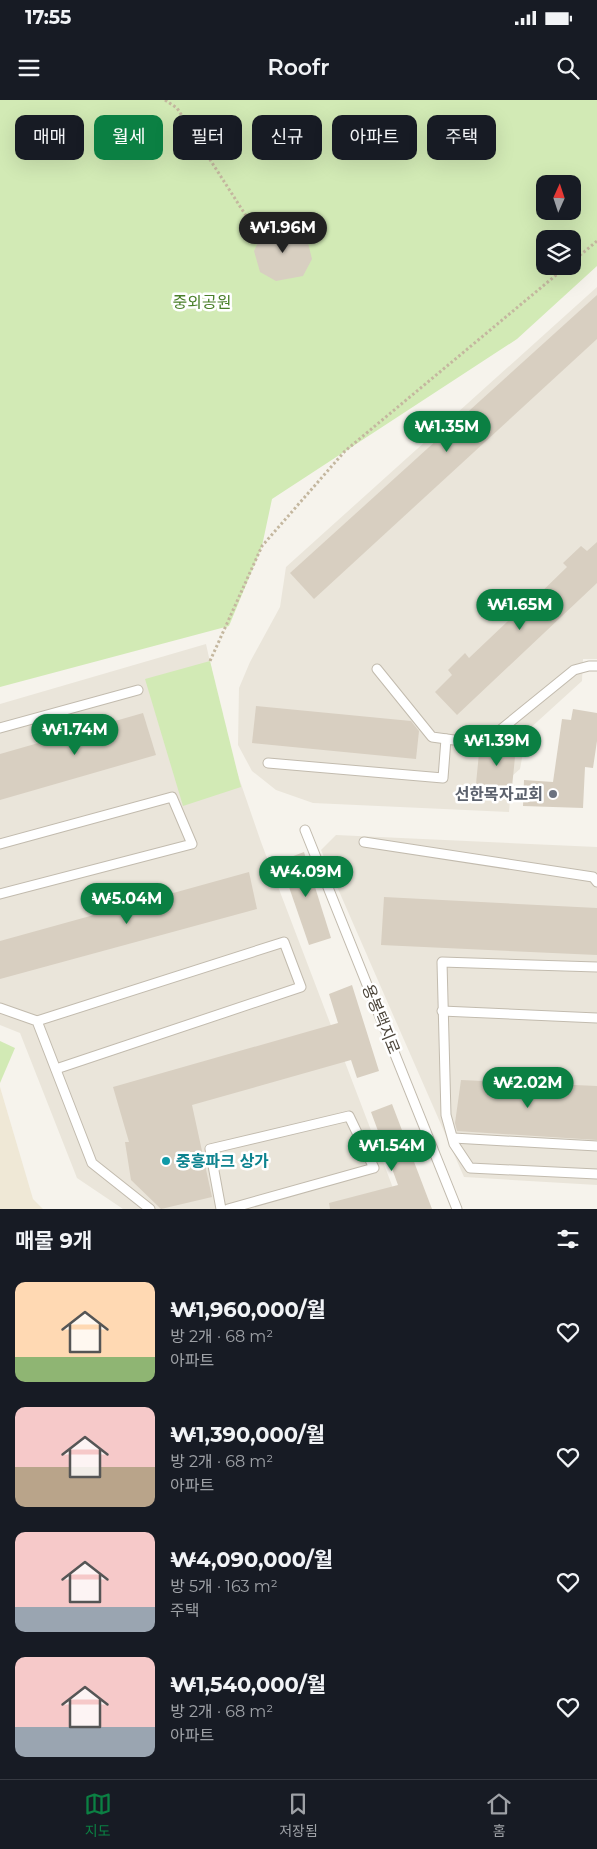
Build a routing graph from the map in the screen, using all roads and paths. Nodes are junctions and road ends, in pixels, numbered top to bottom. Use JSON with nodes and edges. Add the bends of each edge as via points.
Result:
{"nodes":[{"id":1,"x":165,"y":100,"type":"edge"},
{"id":2,"x":250,"y":222,"type":"dead end"},
{"id":3,"x":597,"y":241,"type":"edge"},
{"id":4,"x":581,"y":254,"type":"edge"},
{"id":5,"x":556,"y":275,"type":"edge"},
{"id":6,"x":210,"y":661,"type":"dead end"},
{"id":7,"x":597,"y":666,"type":"edge"},
{"id":8,"x":377,"y":669,"type":"dead end"},
{"id":9,"x":138,"y":690,"type":"dead end"},
{"id":10,"x":0,"y":728,"type":"edge"},
{"id":11,"x":446,"y":739,"type":"junction"},
{"id":12,"x":268,"y":763,"type":"dead end"},
{"id":13,"x":305,"y":830,"type":"dead end"},
{"id":14,"x":364,"y":842,"type":"dead end"},
{"id":15,"x":0,"y":844,"type":"edge"},
{"id":16,"x":597,"y":882,"type":"edge"},
{"id":17,"x":0,"y":894,"type":"edge"},
{"id":18,"x":597,"y":968,"type":"edge"},
{"id":19,"x":0,"y":1008,"type":"edge"},
{"id":20,"x":442,"y":1011,"type":"junction"},
{"id":21,"x":597,"y":1018,"type":"edge"},
{"id":22,"x":37,"y":1021,"type":"junction"},
{"id":23,"x":56,"y":1069,"type":"junction"},
{"id":24,"x":453,"y":1138,"type":"junction"},
{"id":25,"x":597,"y":1146,"type":"edge"},
{"id":26,"x":597,"y":1174,"type":"edge"},
{"id":27,"x":150,"y":1209,"type":"edge"},
{"id":28,"x":221,"y":1209,"type":"edge"},
{"id":29,"x":228,"y":1209,"type":"edge"},
{"id":30,"x":457,"y":1209,"type":"edge"}],
"edges":[{"from":1,"to":2,"type":"path","via":[[177,108]]},
{"from":3,"to":4,"type":"path"},
{"from":5,"to":6,"type":"path","via":[[345,451],[262,546]]},
{"from":7,"to":11,"type":"lane","via":[[574,670],[483,744]]},
{"from":8,"to":11,"type":"lane","via":[[432,737]]},
{"from":9,"to":10,"type":"lane"},
{"from":11,"to":12,"type":"lane","via":[[443,778]]},
{"from":13,"to":30,"type":"lane","name":"용봉택지로"},
{"from":14,"to":16,"type":"lane","via":[[593,877]]},
{"from":15,"to":17,"type":"lane","via":[[172,797],[192,844]]},
{"from":18,"to":20,"type":"lane","via":[[442,962]]},
{"from":19,"to":22,"type":"lane"},
{"from":20,"to":21,"type":"lane"},
{"from":20,"to":24,"type":"lane","via":[[446,1115]]},
{"from":22,"to":23,"type":"lane"},
{"from":22,"to":23,"type":"lane","via":[[284,942],[301,988]]},
{"from":23,"to":27,"type":"lane","via":[[92,1164]]},
{"from":24,"to":25,"type":"lane"},
{"from":24,"to":26,"type":"lane","via":[[470,1168]]},
{"from":28,"to":29,"type":"lane","via":[[210,1149],[349,1116],[374,1168]]}]}
